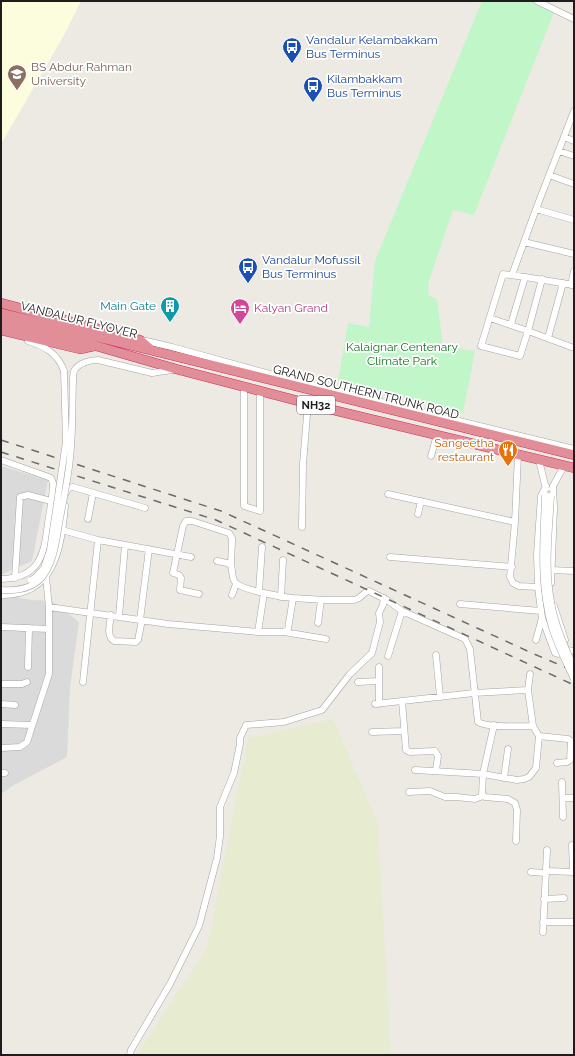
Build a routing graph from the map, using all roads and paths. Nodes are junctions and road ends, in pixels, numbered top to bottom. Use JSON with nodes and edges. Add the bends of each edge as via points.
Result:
{"nodes":[{"id":1,"x":537,"y":1,"type":"edge"},
{"id":2,"x":546,"y":3,"type":"edge"},
{"id":3,"x":574,"y":19,"type":"edge"},
{"id":4,"x":574,"y":111,"type":"edge"},
{"id":5,"x":564,"y":137,"type":"junction"},
{"id":6,"x":574,"y":141,"type":"edge"},
{"id":7,"x":559,"y":151,"type":"junction"},
{"id":8,"x":574,"y":156,"type":"edge"},
{"id":9,"x":549,"y":175,"type":"junction"},
{"id":10,"x":574,"y":184,"type":"edge"},
{"id":11,"x":536,"y":209,"type":"junction"},
{"id":12,"x":574,"y":220,"type":"edge"},
{"id":13,"x":524,"y":242,"type":"junction"},
{"id":14,"x":574,"y":254,"type":"edge"},
{"id":15,"x":574,"y":271,"type":"edge"},
{"id":16,"x":512,"y":275,"type":"junction"},
{"id":17,"x":525,"y":277,"type":"junction"},
{"id":18,"x":542,"y":279,"type":"junction"},
{"id":19,"x":563,"y":283,"type":"junction"},
{"id":20,"x":572,"y":285,"type":"edge"},
{"id":21,"x":1,"y":303,"type":"edge"},
{"id":22,"x":1,"y":313,"type":"edge"},
{"id":23,"x":490,"y":318,"type":"junction"},
{"id":24,"x":1,"y":322,"type":"edge"},
{"id":25,"x":511,"y":324,"type":"junction"},
{"id":26,"x":528,"y":331,"type":"junction"},
{"id":27,"x":3,"y":333,"type":"edge"},
{"id":28,"x":548,"y":338,"type":"junction"},
{"id":29,"x":140,"y":340,"type":"junction"},
{"id":30,"x":95,"y":346,"type":"junction"},
{"id":31,"x":574,"y":348,"type":"edge"},
{"id":32,"x":152,"y":350,"type":"junction"},
{"id":33,"x":176,"y":369,"type":"junction"},
{"id":34,"x":244,"y":387,"type":"junction"},
{"id":35,"x":260,"y":391,"type":"junction"},
{"id":36,"x":308,"y":403,"type":"junction"},
{"id":37,"x":437,"y":435,"type":"junction"},
{"id":38,"x":574,"y":449,"type":"edge"},
{"id":39,"x":518,"y":455,"type":"junction"},
{"id":40,"x":574,"y":455,"type":"edge"},
{"id":41,"x":431,"y":456,"type":"dead end"},
{"id":42,"x":1,"y":460,"type":"edge"},
{"id":43,"x":539,"y":460,"type":"junction"},
{"id":44,"x":564,"y":466,"type":"junction"},
{"id":45,"x":574,"y":468,"type":"edge"},
{"id":46,"x":52,"y":480,"type":"junction"},
{"id":47,"x":549,"y":486,"type":"junction"},
{"id":48,"x":69,"y":487,"type":"junction"},
{"id":49,"x":92,"y":493,"type":"junction"},
{"id":50,"x":388,"y":494,"type":"dead end"},
{"id":51,"x":548,"y":495,"type":"junction"},
{"id":52,"x":51,"y":501,"type":"junction"},
{"id":53,"x":421,"y":501,"type":"junction"},
{"id":54,"x":145,"y":508,"type":"dead end"},
{"id":55,"x":418,"y":514,"type":"dead end"},
{"id":56,"x":88,"y":519,"type":"dead end"},
{"id":57,"x":515,"y":522,"type":"junction"},
{"id":58,"x":302,"y":527,"type":"dead end"},
{"id":59,"x":62,"y":530,"type":"junction"},
{"id":60,"x":98,"y":540,"type":"junction"},
{"id":61,"x":125,"y":545,"type":"junction"},
{"id":62,"x":262,"y":546,"type":"dead end"},
{"id":63,"x":149,"y":549,"type":"junction"},
{"id":64,"x":177,"y":554,"type":"junction"},
{"id":65,"x":191,"y":557,"type":"dead end"},
{"id":66,"x":390,"y":557,"type":"dead end"},
{"id":67,"x":282,"y":560,"type":"dead end"},
{"id":68,"x":217,"y":561,"type":"dead end"},
{"id":69,"x":231,"y":565,"type":"junction"},
{"id":70,"x":512,"y":567,"type":"junction"},
{"id":71,"x":551,"y":570,"type":"junction"},
{"id":72,"x":574,"y":571,"type":"edge"},
{"id":73,"x":46,"y":577,"type":"junction"},
{"id":74,"x":15,"y":578,"type":"junction"},
{"id":75,"x":1,"y":579,"type":"edge"},
{"id":76,"x":236,"y":584,"type":"junction"},
{"id":77,"x":1,"y":586,"type":"edge"},
{"id":78,"x":538,"y":587,"type":"junction"},
{"id":79,"x":1,"y":590,"type":"edge"},
{"id":80,"x":262,"y":592,"type":"junction"},
{"id":81,"x":198,"y":594,"type":"dead end"},
{"id":82,"x":1,"y":595,"type":"edge"},
{"id":83,"x":232,"y":595,"type":"dead end"},
{"id":84,"x":280,"y":597,"type":"junction"},
{"id":85,"x":293,"y":598,"type":"junction"},
{"id":86,"x":384,"y":598,"type":"junction"},
{"id":87,"x":321,"y":600,"type":"junction"},
{"id":88,"x":460,"y":604,"type":"dead end"},
{"id":89,"x":50,"y":607,"type":"junction"},
{"id":90,"x":402,"y":611,"type":"junction"},
{"id":91,"x":541,"y":611,"type":"junction"},
{"id":92,"x":90,"y":613,"type":"junction"},
{"id":93,"x":111,"y":615,"type":"junction"},
{"id":94,"x":119,"y":616,"type":"junction"},
{"id":95,"x":542,"y":618,"type":"junction"},
{"id":96,"x":141,"y":620,"type":"junction"},
{"id":97,"x":318,"y":623,"type":"dead end"},
{"id":98,"x":1,"y":627,"type":"edge"},
{"id":99,"x":29,"y":628,"type":"junction"},
{"id":100,"x":49,"y":629,"type":"junction"},
{"id":101,"x":258,"y":632,"type":"junction"},
{"id":102,"x":284,"y":632,"type":"junction"},
{"id":103,"x":326,"y":639,"type":"dead end"},
{"id":104,"x":536,"y":640,"type":"dead end"},
{"id":105,"x":571,"y":650,"type":"edge"},
{"id":106,"x":436,"y":655,"type":"dead end"},
{"id":107,"x":388,"y":656,"type":"dead end"},
{"id":108,"x":28,"y":667,"type":"dead end"},
{"id":109,"x":379,"y":667,"type":"dead end"},
{"id":110,"x":574,"y":668,"type":"edge"},
{"id":111,"x":530,"y":674,"type":"dead end"},
{"id":112,"x":574,"y":679,"type":"edge"},
{"id":113,"x":379,"y":681,"type":"junction"},
{"id":114,"x":27,"y":682,"type":"dead end"},
{"id":115,"x":83,"y":682,"type":"dead end"},
{"id":116,"x":358,"y":682,"type":"dead end"},
{"id":117,"x":1,"y":684,"type":"edge"},
{"id":118,"x":528,"y":690,"type":"junction"},
{"id":119,"x":474,"y":692,"type":"junction"},
{"id":120,"x":440,"y":697,"type":"junction"},
{"id":121,"x":402,"y":701,"type":"junction"},
{"id":122,"x":1,"y":704,"type":"edge"},
{"id":123,"x":15,"y":705,"type":"dead end"},
{"id":124,"x":1,"y":724,"type":"edge"},
{"id":125,"x":32,"y":725,"type":"junction"},
{"id":126,"x":494,"y":725,"type":"junction"},
{"id":127,"x":533,"y":726,"type":"junction"},
{"id":128,"x":404,"y":731,"type":"junction"},
{"id":129,"x":372,"y":732,"type":"dead end"},
{"id":130,"x":539,"y":736,"type":"junction"},
{"id":131,"x":572,"y":742,"type":"edge"},
{"id":132,"x":1,"y":748,"type":"edge"},
{"id":133,"x":508,"y":749,"type":"dead end"},
{"id":134,"x":557,"y":763,"type":"dead end"},
{"id":135,"x":415,"y":770,"type":"dead end"},
{"id":136,"x":436,"y":770,"type":"junction"},
{"id":137,"x":483,"y":774,"type":"junction"},
{"id":138,"x":504,"y":778,"type":"junction"},
{"id":139,"x":562,"y":782,"type":"dead end"},
{"id":140,"x":409,"y":792,"type":"dead end"},
{"id":141,"x":483,"y":796,"type":"junction"},
{"id":142,"x":563,"y":798,"type":"junction"},
{"id":143,"x":574,"y":798,"type":"edge"},
{"id":144,"x":563,"y":817,"type":"dead end"},
{"id":145,"x":516,"y":840,"type":"dead end"},
{"id":146,"x":572,"y":845,"type":"dead end"},
{"id":147,"x":547,"y":850,"type":"dead end"},
{"id":148,"x":531,"y":872,"type":"dead end"},
{"id":149,"x":546,"y":872,"type":"junction"},
{"id":150,"x":574,"y":872,"type":"edge"},
{"id":151,"x":564,"y":898,"type":"dead end"},
{"id":152,"x":544,"y":899,"type":"junction"},
{"id":153,"x":543,"y":922,"type":"junction"},
{"id":154,"x":574,"y":922,"type":"edge"},
{"id":155,"x":543,"y":932,"type":"dead end"},
{"id":156,"x":130,"y":1055,"type":"edge"}],
"edges":[{"from":1,"to":2,"type":"street"},
{"from":2,"to":3,"type":"street"},
{"from":4,"to":5,"type":"street"},
{"from":5,"to":6,"type":"street"},
{"from":5,"to":7,"type":"street"},
{"from":7,"to":8,"type":"street"},
{"from":7,"to":9,"type":"street"},
{"from":9,"to":10,"type":"street"},
{"from":9,"to":11,"type":"street"},
{"from":11,"to":12,"type":"street"},
{"from":11,"to":13,"type":"street"},
{"from":13,"to":14,"type":"street"},
{"from":13,"to":16,"type":"street"},
{"from":15,"to":20,"type":"street"},
{"from":16,"to":17,"type":"street"},
{"from":16,"to":23,"type":"street","via":[[503,274]]},
{"from":17,"to":18,"type":"street"},
{"from":17,"to":25,"type":"street"},
{"from":18,"to":19,"type":"street"},
{"from":18,"to":26,"type":"street"},
{"from":19,"to":20,"type":"street"},
{"from":19,"to":28,"type":"street"},
{"from":21,"to":29,"type":"highway"},
{"from":22,"to":32,"type":"highway","name":"VANDALUR FLYOVER","number":"NH32"},
{"from":23,"to":25,"type":"street"},
{"from":23,"to":26,"type":"street","via":[[481,346],[520,356]]},
{"from":24,"to":30,"type":"highway","name":"VANDALUR FLYOVER","number":"NH32"},
{"from":25,"to":26,"type":"street"},
{"from":26,"to":28,"type":"street"},
{"from":27,"to":30,"type":"highway","via":[[80,349]]},
{"from":27,"to":77,"type":"street","bridge":true,"via":[[37,343],[49,350],[62,364],[66,442],[50,550],[44,568],[28,583]]},
{"from":28,"to":31,"type":"street"},
{"from":29,"to":32,"type":"highway"},
{"from":29,"to":38,"type":"street"},
{"from":30,"to":33,"type":"highway","name":"GRAND SOUTHERN TRUNK ROAD","number":"NH32"},
{"from":32,"to":40,"type":"highway","name":"GRAND SOUTHERN TRUNK ROAD","number":"NH32"},
{"from":33,"to":34,"type":"highway","name":"GRAND SOUTHERN TRUNK ROAD","number":"NH32"},
{"from":33,"to":79,"type":"street","bridge":true,"via":[[152,373],[91,360],[74,371],[70,457],[50,564],[42,577],[34,583],[22,589]]},
{"from":34,"to":35,"type":"highway","name":"GRAND SOUTHERN TRUNK ROAD","number":"NH32"},
{"from":34,"to":35,"type":"street","via":[[244,506],[260,511]]},
{"from":35,"to":36,"type":"highway","name":"GRAND SOUTHERN TRUNK ROAD","number":"NH32"},
{"from":36,"to":37,"type":"highway","name":"GRAND SOUTHERN TRUNK ROAD","number":"NH32"},
{"from":36,"to":58,"type":"street","via":[[303,464]]},
{"from":37,"to":39,"type":"highway","name":"GRAND SOUTHERN TRUNK ROAD","number":"NH32"},
{"from":37,"to":41,"type":"street"},
{"from":39,"to":43,"type":"highway","name":"GRAND SOUTHERN TRUNK ROAD","number":"NH32"},
{"from":39,"to":57,"type":"street"},
{"from":42,"to":46,"type":"street"},
{"from":43,"to":44,"type":"highway","number":"NH32"},
{"from":43,"to":47,"type":"street"},
{"from":44,"to":45,"type":"highway","number":"NH32"},
{"from":44,"to":47,"type":"street"},
{"from":46,"to":48,"type":"street"},
{"from":46,"to":52,"type":"street"},
{"from":47,"to":51,"type":"street"},
{"from":47,"to":71,"type":"street","via":[[554,509]]},
{"from":47,"to":78,"type":"street","via":[[541,496]]},
{"from":48,"to":49,"type":"street"},
{"from":48,"to":59,"type":"street","via":[[66,490]]},
{"from":49,"to":54,"type":"street"},
{"from":49,"to":56,"type":"street"},
{"from":50,"to":53,"type":"street"},
{"from":51,"to":110,"type":"street","bridge":true,"via":[[549,588],[552,608]]},
{"from":51,"to":112,"type":"street","bridge":true,"via":[[543,576],[548,612]]},
{"from":52,"to":74,"type":"street","via":[[41,558],[29,573]]},
{"from":52,"to":74,"type":"street","via":[[28,495],[20,497]]},
{"from":53,"to":55,"type":"street"},
{"from":53,"to":57,"type":"street"},
{"from":57,"to":70,"type":"street"},
{"from":59,"to":60,"type":"street"},
{"from":59,"to":73,"type":"street","via":[[54,561]]},
{"from":60,"to":61,"type":"street"},
{"from":60,"to":92,"type":"street"},
{"from":61,"to":63,"type":"street"},
{"from":61,"to":94,"type":"street"},
{"from":62,"to":80,"type":"street"},
{"from":63,"to":64,"type":"street"},
{"from":63,"to":96,"type":"street"},
{"from":64,"to":65,"type":"street"},
{"from":64,"to":69,"type":"street","via":[[185,523],[192,521],[229,533],[232,538]]},
{"from":64,"to":81,"type":"street","via":[[173,573],[181,578],[180,590]]},
{"from":66,"to":70,"type":"street"},
{"from":67,"to":84,"type":"street"},
{"from":68,"to":69,"type":"street"},
{"from":69,"to":76,"type":"street"},
{"from":70,"to":78,"type":"street","via":[[510,577],[513,583],[519,586]]},
{"from":71,"to":72,"type":"street"},
{"from":71,"to":105,"type":"street","via":[[553,601],[567,646]]},
{"from":73,"to":82,"type":"street","via":[[27,590]]},
{"from":73,"to":89,"type":"street"},
{"from":74,"to":75,"type":"street"},
{"from":76,"to":80,"type":"street"},
{"from":76,"to":83,"type":"street"},
{"from":78,"to":91,"type":"street"},
{"from":80,"to":84,"type":"street"},
{"from":80,"to":101,"type":"street"},
{"from":84,"to":85,"type":"street"},
{"from":85,"to":87,"type":"street"},
{"from":85,"to":102,"type":"street","via":[[288,629]]},
{"from":86,"to":87,"type":"street","via":[[369,591],[354,600]]},
{"from":86,"to":90,"type":"street"},
{"from":86,"to":156,"type":"street","via":[[372,653],[350,674],[322,710],[284,722],[246,725],[240,738],[234,773],[220,807],[217,858],[199,926]]},
{"from":87,"to":97,"type":"street"},
{"from":88,"to":91,"type":"street"},
{"from":89,"to":92,"type":"street"},
{"from":89,"to":100,"type":"street"},
{"from":90,"to":107,"type":"street"},
{"from":90,"to":119,"type":"street","via":[[465,639],[470,649]]},
{"from":91,"to":95,"type":"street"},
{"from":92,"to":93,"type":"street"},
{"from":92,"to":115,"type":"street"},
{"from":93,"to":94,"type":"street"},
{"from":93,"to":96,"type":"street","via":[[109,636],[114,641],[136,642]]},
{"from":94,"to":96,"type":"street"},
{"from":95,"to":104,"type":"street"},
{"from":95,"to":105,"type":"street","via":[[555,654]]},
{"from":96,"to":101,"type":"street"},
{"from":98,"to":99,"type":"street"},
{"from":99,"to":100,"type":"street"},
{"from":99,"to":108,"type":"street"},
{"from":100,"to":125,"type":"street","via":[[49,674]]},
{"from":101,"to":102,"type":"street"},
{"from":102,"to":103,"type":"street"},
{"from":106,"to":120,"type":"street"},
{"from":109,"to":113,"type":"street"},
{"from":111,"to":118,"type":"street"},
{"from":113,"to":116,"type":"street"},
{"from":113,"to":121,"type":"street","via":[[377,704]]},
{"from":114,"to":117,"type":"street"},
{"from":118,"to":119,"type":"street"},
{"from":118,"to":127,"type":"street"},
{"from":119,"to":120,"type":"street"},
{"from":119,"to":126,"type":"street","via":[[478,722]]},
{"from":120,"to":121,"type":"street"},
{"from":121,"to":128,"type":"street"},
{"from":122,"to":123,"type":"street"},
{"from":124,"to":125,"type":"street"},
{"from":125,"to":132,"type":"street","via":[[29,738],[20,748]]},
{"from":126,"to":127,"type":"street"},
{"from":126,"to":137,"type":"street"},
{"from":127,"to":130,"type":"street"},
{"from":128,"to":129,"type":"street"},
{"from":128,"to":136,"type":"street","via":[[407,752],[436,752]]},
{"from":130,"to":131,"type":"street","via":[[568,739]]},
{"from":130,"to":138,"type":"street","via":[[537,762],[533,774],[517,780]]},
{"from":131,"to":134,"type":"street","via":[[570,760]]},
{"from":133,"to":138,"type":"street"},
{"from":135,"to":136,"type":"street"},
{"from":136,"to":137,"type":"street"},
{"from":137,"to":138,"type":"street"},
{"from":137,"to":141,"type":"street"},
{"from":139,"to":142,"type":"street"},
{"from":140,"to":141,"type":"street","via":[[430,791],[445,798]]},
{"from":141,"to":145,"type":"street","via":[[508,799],[515,803]]},
{"from":142,"to":143,"type":"street"},
{"from":142,"to":144,"type":"street"},
{"from":146,"to":150,"type":"street"},
{"from":147,"to":149,"type":"street"},
{"from":148,"to":149,"type":"street"},
{"from":149,"to":150,"type":"street"},
{"from":149,"to":152,"type":"street"},
{"from":151,"to":152,"type":"street"},
{"from":152,"to":153,"type":"street"},
{"from":153,"to":154,"type":"street"},
{"from":153,"to":155,"type":"street"}]}
